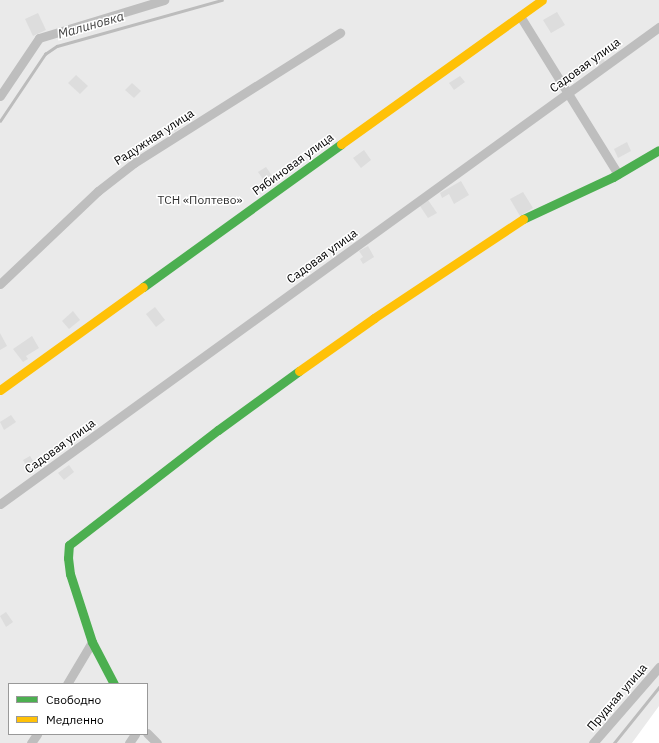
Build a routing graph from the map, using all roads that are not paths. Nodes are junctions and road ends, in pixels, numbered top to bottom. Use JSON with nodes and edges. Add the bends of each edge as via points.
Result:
{"nodes":[{"id":1,"x":163,"y":0,"type":"edge"},
{"id":2,"x":542,"y":0,"type":"edge"},
{"id":3,"x":520,"y":16,"type":"junction"},
{"id":4,"x":659,"y":26,"type":"edge"},
{"id":5,"x":340,"y":33,"type":"dead end"},
{"id":6,"x":567,"y":93,"type":"junction"},
{"id":7,"x":0,"y":96,"type":"edge"},
{"id":8,"x":659,"y":150,"type":"edge"},
{"id":9,"x":618,"y":174,"type":"junction"},
{"id":10,"x":0,"y":284,"type":"edge"},
{"id":11,"x":0,"y":390,"type":"edge"},
{"id":12,"x":0,"y":504,"type":"edge"},
{"id":13,"x":92,"y":642,"type":"junction"},
{"id":14,"x":659,"y":667,"type":"edge"},
{"id":15,"x":68,"y":683,"type":"edge"},
{"id":16,"x":113,"y":683,"type":"edge"},
{"id":17,"x":148,"y":734,"type":"edge"},
{"id":18,"x":157,"y":743,"type":"edge"},
{"id":19,"x":593,"y":743,"type":"edge"}],
"edges":[{"from":1,"to":7,"type":"street","via":[[39,38]]},
{"from":2,"to":3,"type":"street","name":"Рябиновая улица"},
{"from":3,"to":6,"type":"street"},
{"from":3,"to":11,"type":"street","name":"Рябиновая улица"},
{"from":4,"to":6,"type":"street","name":"Садовая улица"},
{"from":5,"to":10,"type":"street","name":"Радужная улица","via":[[134,163],[98,191]]},
{"from":6,"to":9,"type":"street"},
{"from":6,"to":12,"type":"street","name":"Садовая улица"},
{"from":8,"to":9,"type":"street"},
{"from":9,"to":13,"type":"street","via":[[516,222],[374,318],[218,430],[70,545],[70,574]]},
{"from":13,"to":15,"type":"street"},
{"from":13,"to":16,"type":"street"},
{"from":14,"to":19,"type":"street","name":"Прудная улица"},
{"from":17,"to":18,"type":"street"}]}
